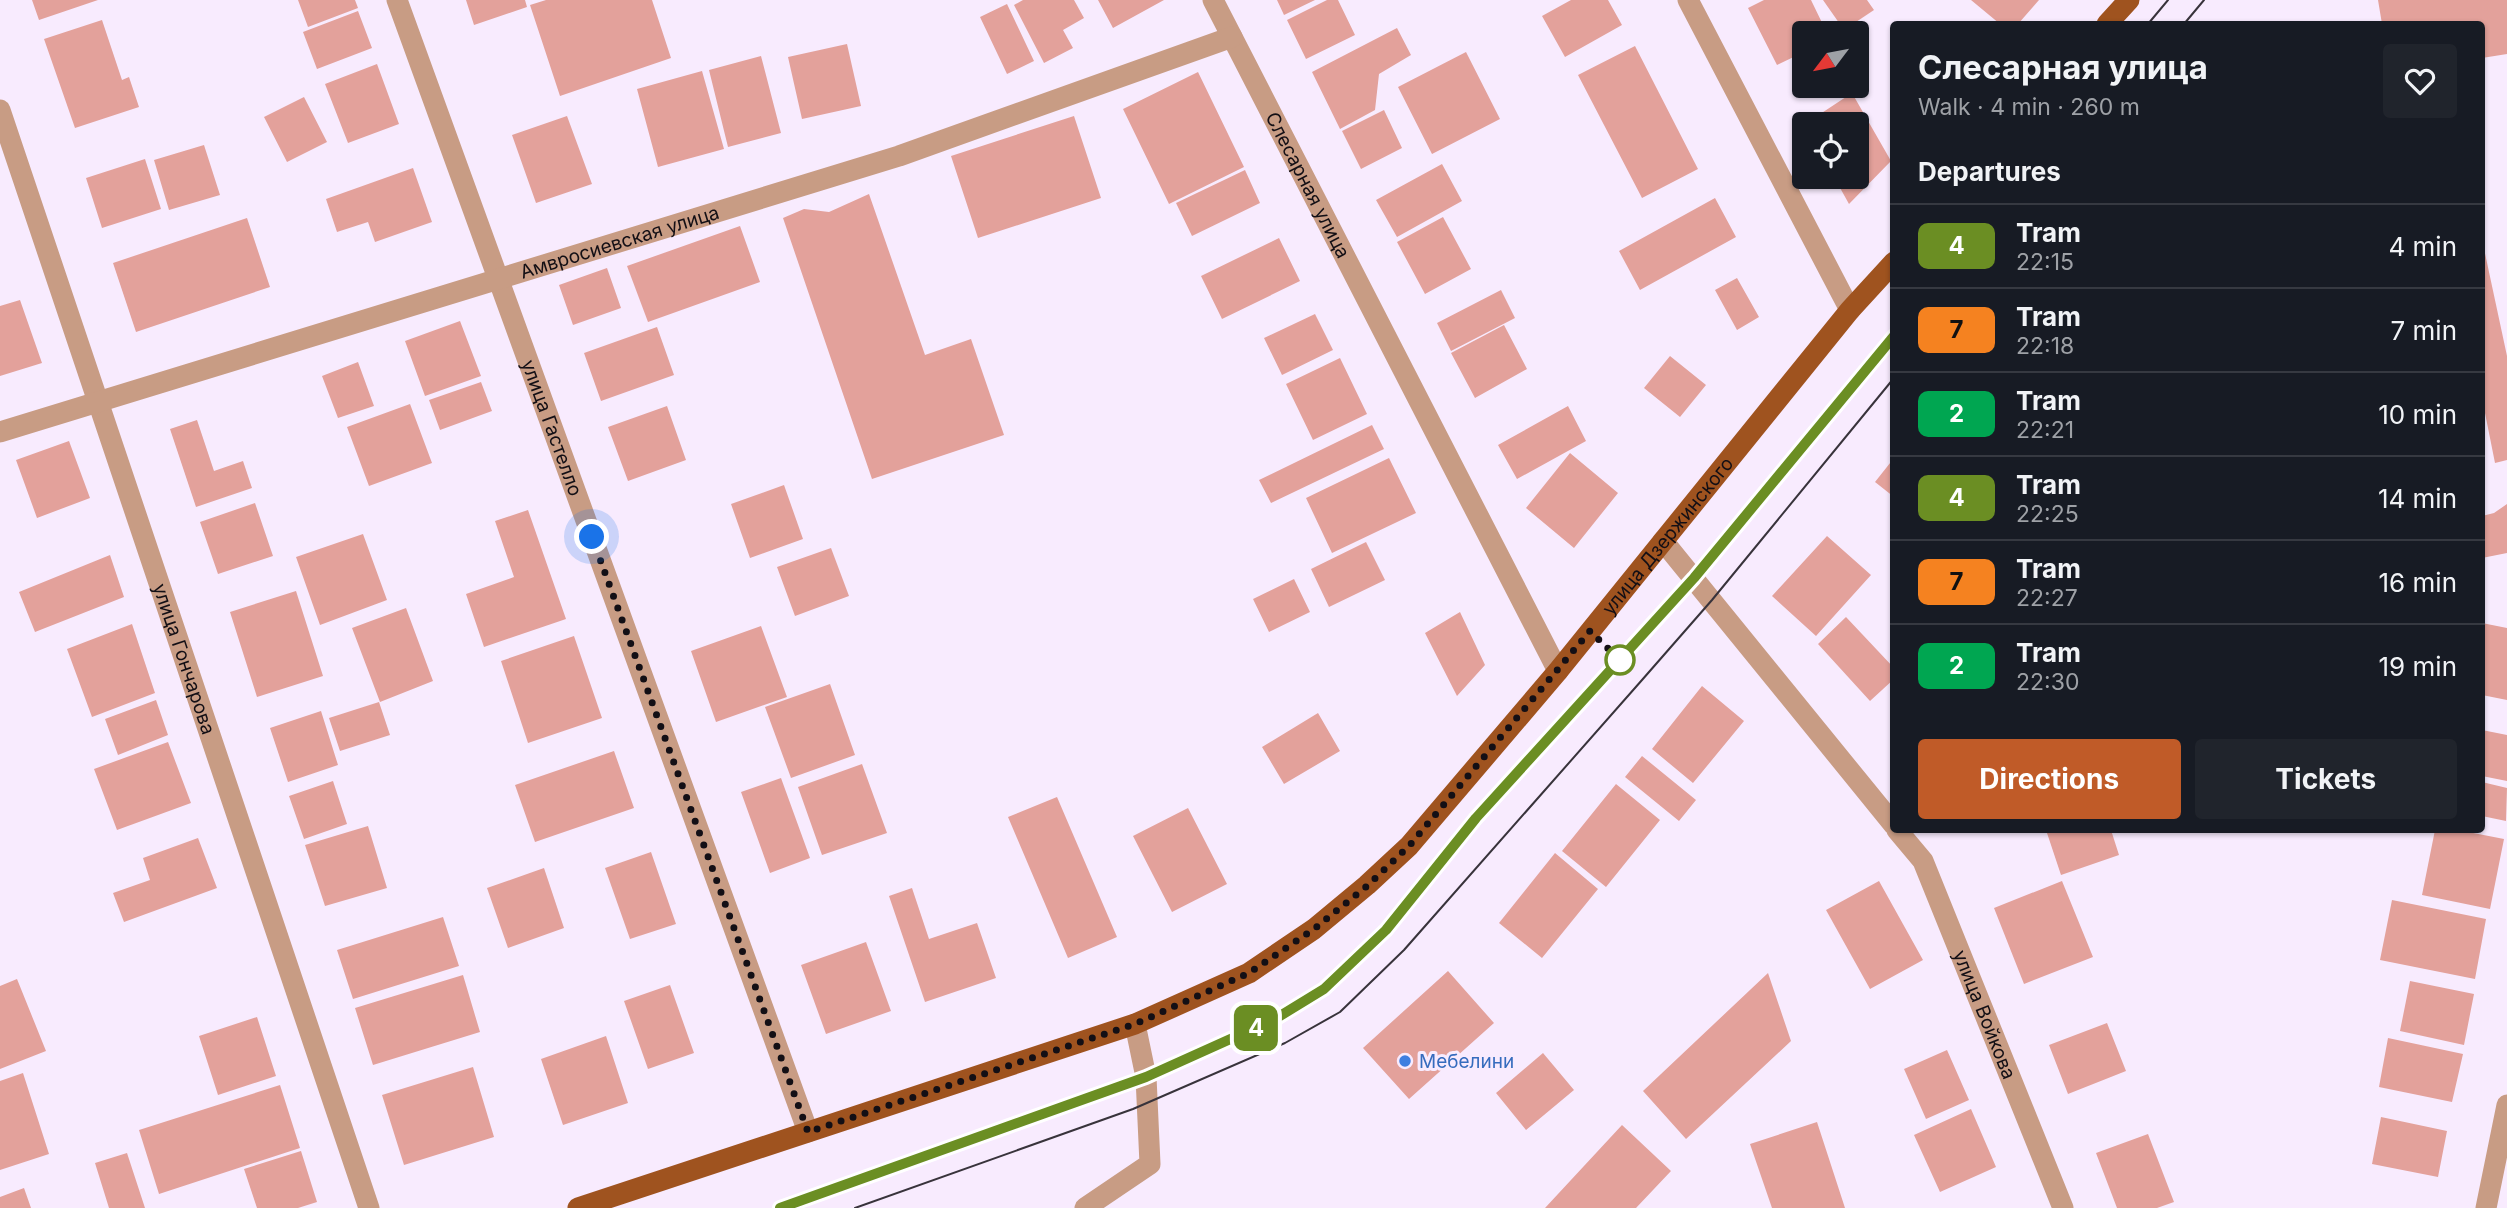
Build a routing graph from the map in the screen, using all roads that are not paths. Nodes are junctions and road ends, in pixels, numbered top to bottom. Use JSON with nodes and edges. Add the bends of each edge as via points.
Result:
{"nodes":[{"id":1,"x":397,"y":0,"type":"edge"},
{"id":2,"x":1213,"y":0,"type":"edge"},
{"id":3,"x":1689,"y":0,"type":"edge"},
{"id":4,"x":2129,"y":0,"type":"edge"},
{"id":5,"x":2110,"y":21,"type":"edge"},
{"id":6,"x":1232,"y":37,"type":"junction"},
{"id":7,"x":0,"y":110,"type":"edge"},
{"id":8,"x":1890,"y":266,"type":"edge"},
{"id":9,"x":498,"y":279,"type":"junction"},
{"id":10,"x":1850,"y":310,"type":"junction"},
{"id":11,"x":98,"y":402,"type":"junction"},
{"id":12,"x":0,"y":432,"type":"edge"},
{"id":13,"x":1663,"y":541,"type":"junction"},
{"id":14,"x":1558,"y":671,"type":"junction"},
{"id":15,"x":1890,"y":820,"type":"edge"},
{"id":16,"x":1900,"y":833,"type":"edge"},
{"id":17,"x":1135,"y":1024,"type":"junction"},
{"id":18,"x":2507,"y":1105,"type":"edge"},
{"id":19,"x":808,"y":1132,"type":"junction"},
{"id":20,"x":369,"y":1208,"type":"edge"},
{"id":21,"x":578,"y":1208,"type":"edge"},
{"id":22,"x":1085,"y":1208,"type":"edge"},
{"id":23,"x":2063,"y":1208,"type":"edge"},
{"id":24,"x":2486,"y":1208,"type":"edge"}],
"edges":[{"from":1,"to":9,"type":"street","name":"улица Гастелло"},
{"from":2,"to":6,"type":"street","name":"Слесарная улица"},
{"from":3,"to":10,"type":"street"},
{"from":4,"to":5,"type":"main road"},
{"from":6,"to":9,"type":"street","name":"Амвросиевская улица","via":[[899,156]]},
{"from":6,"to":14,"type":"street","name":"Слесарная улица"},
{"from":7,"to":11,"type":"street","name":"улица Гончарова"},
{"from":8,"to":10,"type":"main road","name":"улица Дзержинского"},
{"from":9,"to":11,"type":"street","name":"Амвросиевская улица"},
{"from":9,"to":19,"type":"street","name":"улица Гастелло"},
{"from":10,"to":13,"type":"main road","name":"улица Дзержинского"},
{"from":11,"to":12,"type":"street","name":"Амвросиевская улица"},
{"from":11,"to":20,"type":"street","name":"улица Гончарова"},
{"from":13,"to":14,"type":"main road","name":"улица Дзержинского"},
{"from":13,"to":15,"type":"street"},
{"from":14,"to":17,"type":"main road","name":"улица Дзержинского","via":[[1409,846],[1367,886],[1249,973]]},
{"from":16,"to":23,"type":"street","name":"улица Войкова","via":[[1923,861]]},
{"from":17,"to":19,"type":"main road","name":"улица Дзержинского"},
{"from":17,"to":22,"type":"street","via":[[1146,1077],[1150,1164]]},
{"from":18,"to":24,"type":"street"},
{"from":19,"to":21,"type":"main road","name":"улица Дзержинского"}]}
